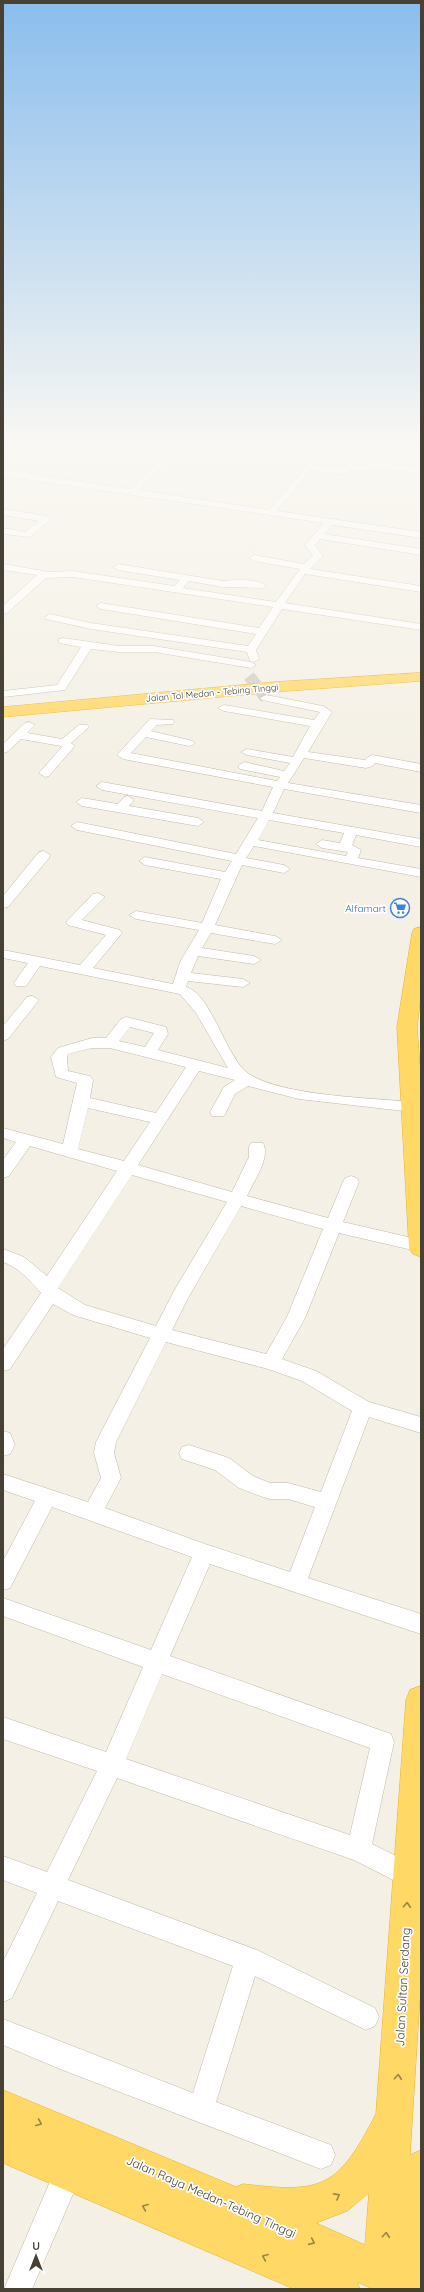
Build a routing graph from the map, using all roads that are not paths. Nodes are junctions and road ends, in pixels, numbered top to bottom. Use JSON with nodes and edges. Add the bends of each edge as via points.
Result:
{"nodes":[{"id":1,"x":287,"y":556,"type":"edge"},
{"id":2,"x":317,"y":556,"type":"edge"},
{"id":3,"x":254,"y":558,"type":"dead end"},
{"id":4,"x":307,"y":565,"type":"junction"},
{"id":5,"x":3,"y":567,"type":"edge"},
{"id":6,"x":118,"y":567,"type":"dead end"},
{"id":7,"x":46,"y":574,"type":"junction"},
{"id":8,"x":186,"y":578,"type":"junction"},
{"id":9,"x":262,"y":586,"type":"dead end"},
{"id":10,"x":177,"y":589,"type":"junction"},
{"id":11,"x":421,"y":589,"type":"edge"},
{"id":12,"x":281,"y":605,"type":"junction"},
{"id":13,"x":101,"y":606,"type":"dead end"},
{"id":14,"x":3,"y":612,"type":"edge"},
{"id":15,"x":50,"y":617,"type":"dead end"},
{"id":16,"x":90,"y":626,"type":"junction"},
{"id":17,"x":421,"y":627,"type":"edge"},
{"id":18,"x":263,"y":632,"type":"junction"},
{"id":19,"x":88,"y":645,"type":"junction"},
{"id":20,"x":251,"y":650,"type":"junction"},
{"id":21,"x":177,"y":664,"type":"dead end"},
{"id":22,"x":421,"y":671,"type":"edge"},
{"id":23,"x":249,"y":672,"type":"junction"},
{"id":24,"x":421,"y":677,"type":"edge"},
{"id":25,"x":3,"y":694,"type":"edge"},
{"id":26,"x":266,"y":698,"type":"tunnel mouth"},
{"id":27,"x":3,"y":705,"type":"edge"},
{"id":28,"x":224,"y":708,"type":"dead end"},
{"id":29,"x":3,"y":712,"type":"edge"},
{"id":30,"x":169,"y":722,"type":"dead end"},
{"id":31,"x":29,"y":724,"type":"dead end"},
{"id":32,"x":317,"y":724,"type":"junction"},
{"id":33,"x":83,"y":727,"type":"dead end"},
{"id":34,"x":143,"y":733,"type":"junction"},
{"id":35,"x":18,"y":735,"type":"junction"},
{"id":36,"x":64,"y":742,"type":"junction"},
{"id":37,"x":189,"y":743,"type":"dead end"},
{"id":38,"x":3,"y":750,"type":"edge"},
{"id":39,"x":247,"y":752,"type":"dead end"},
{"id":40,"x":299,"y":757,"type":"junction"},
{"id":41,"x":244,"y":766,"type":"dead end"},
{"id":42,"x":421,"y":768,"type":"edge"},
{"id":43,"x":45,"y":773,"type":"dead end"},
{"id":44,"x":283,"y":780,"type":"junction"},
{"id":45,"x":102,"y":786,"type":"dead end"},
{"id":46,"x":136,"y":792,"type":"junction"},
{"id":47,"x":82,"y":802,"type":"dead end"},
{"id":48,"x":121,"y":808,"type":"junction"},
{"id":49,"x":421,"y":809,"type":"edge"},
{"id":50,"x":266,"y":815,"type":"junction"},
{"id":51,"x":198,"y":822,"type":"dead end"},
{"id":52,"x":77,"y":826,"type":"dead end"},
{"id":53,"x":351,"y":832,"type":"junction"},
{"id":54,"x":250,"y":842,"type":"junction"},
{"id":55,"x":421,"y":843,"type":"edge"},
{"id":56,"x":322,"y":844,"type":"dead end"},
{"id":57,"x":344,"y":847,"type":"junction"},
{"id":58,"x":44,"y":855,"type":"dead end"},
{"id":59,"x":240,"y":860,"type":"junction"},
{"id":60,"x":350,"y":860,"type":"junction"},
{"id":61,"x":146,"y":861,"type":"dead end"},
{"id":62,"x":284,"y":869,"type":"dead end"},
{"id":63,"x":421,"y":873,"type":"edge"},
{"id":64,"x":229,"y":877,"type":"junction"},
{"id":65,"x":98,"y":897,"type":"dead end"},
{"id":66,"x":3,"y":904,"type":"edge"},
{"id":67,"x":136,"y":915,"type":"dead end"},
{"id":68,"x":207,"y":928,"type":"junction"},
{"id":69,"x":421,"y":933,"type":"edge"},
{"id":70,"x":275,"y":940,"type":"dead end"},
{"id":71,"x":195,"y":951,"type":"junction"},
{"id":72,"x":3,"y":954,"type":"edge"},
{"id":73,"x":254,"y":960,"type":"dead end"},
{"id":74,"x":36,"y":961,"type":"junction"},
{"id":75,"x":83,"y":971,"type":"junction"},
{"id":76,"x":421,"y":979,"type":"edge"},
{"id":77,"x":181,"y":982,"type":"junction"},
{"id":78,"x":21,"y":983,"type":"dead end"},
{"id":79,"x":243,"y":983,"type":"dead end"},
{"id":80,"x":32,"y":1000,"type":"dead end"},
{"id":81,"x":3,"y":1036,"type":"edge"},
{"id":82,"x":110,"y":1043,"type":"junction"},
{"id":83,"x":149,"y":1053,"type":"junction"},
{"id":84,"x":195,"y":1066,"type":"junction"},
{"id":85,"x":245,"y":1078,"type":"junction"},
{"id":86,"x":417,"y":1098,"type":"edge"},
{"id":87,"x":82,"y":1102,"type":"junction"},
{"id":88,"x":218,"y":1112,"type":"dead end"},
{"id":89,"x":160,"y":1119,"type":"junction"},
{"id":90,"x":3,"y":1133,"type":"edge"},
{"id":91,"x":26,"y":1139,"type":"junction"},
{"id":92,"x":257,"y":1147,"type":"dead end"},
{"id":93,"x":69,"y":1152,"type":"junction"},
{"id":94,"x":129,"y":1168,"type":"junction"},
{"id":95,"x":3,"y":1172,"type":"edge"},
{"id":96,"x":351,"y":1182,"type":"dead end"},
{"id":97,"x":238,"y":1197,"type":"junction"},
{"id":98,"x":334,"y":1226,"type":"junction"},
{"id":99,"x":421,"y":1247,"type":"edge"},
{"id":100,"x":3,"y":1256,"type":"edge"},
{"id":101,"x":50,"y":1291,"type":"junction"},
{"id":102,"x":161,"y":1334,"type":"junction"},
{"id":103,"x":271,"y":1362,"type":"junction"},
{"id":104,"x":3,"y":1364,"type":"edge"},
{"id":105,"x":363,"y":1408,"type":"junction"},
{"id":106,"x":421,"y":1426,"type":"edge"},
{"id":107,"x":3,"y":1439,"type":"edge"},
{"id":108,"x":3,"y":1448,"type":"edge"},
{"id":109,"x":189,"y":1454,"type":"dead end"},
{"id":110,"x":3,"y":1482,"type":"edge"},
{"id":111,"x":47,"y":1497,"type":"junction"},
{"id":112,"x":326,"y":1502,"type":"junction"},
{"id":113,"x":93,"y":1512,"type":"junction"},
{"id":114,"x":204,"y":1553,"type":"junction"},
{"id":115,"x":3,"y":1581,"type":"edge"},
{"id":116,"x":296,"y":1582,"type":"junction"},
{"id":117,"x":3,"y":1607,"type":"edge"},
{"id":118,"x":421,"y":1624,"type":"edge"},
{"id":119,"x":156,"y":1663,"type":"junction"},
{"id":120,"x":421,"y":1700,"type":"edge"},
{"id":121,"x":3,"y":1728,"type":"edge"},
{"id":122,"x":111,"y":1766,"type":"junction"},
{"id":123,"x":359,"y":1850,"type":"junction"},
{"id":124,"x":3,"y":1868,"type":"edge"},
{"id":125,"x":409,"y":1876,"type":"junction"},
{"id":126,"x":52,"y":1886,"type":"junction"},
{"id":127,"x":248,"y":1959,"type":"junction"},
{"id":128,"x":3,"y":1990,"type":"edge"},
{"id":129,"x":366,"y":2017,"type":"dead end"},
{"id":130,"x":3,"y":2032,"type":"edge"},
{"id":131,"x":3,"y":2108,"type":"edge"},
{"id":132,"x":201,"y":2108,"type":"junction"},
{"id":133,"x":396,"y":2113,"type":"junction"},
{"id":134,"x":3,"y":2144,"type":"edge"},
{"id":135,"x":321,"y":2155,"type":"dead end"},
{"id":136,"x":421,"y":2169,"type":"edge"},
{"id":137,"x":68,"y":2173,"type":"junction"},
{"id":138,"x":217,"y":2198,"type":"junction"},
{"id":139,"x":404,"y":2283,"type":"edge"},
{"id":140,"x":18,"y":2289,"type":"edge"},
{"id":141,"x":340,"y":2289,"type":"edge"}],
"edges":[{"from":1,"to":4,"type":"street"},
{"from":2,"to":4,"type":"street"},
{"from":3,"to":4,"type":"street"},
{"from":4,"to":11,"type":"street"},
{"from":4,"to":12,"type":"street"},
{"from":5,"to":7,"type":"street"},
{"from":6,"to":8,"type":"street"},
{"from":7,"to":10,"type":"street","via":[[81,575]]},
{"from":7,"to":14,"type":"street","via":[[30,585]]},
{"from":8,"to":9,"type":"street","via":[[223,584]]},
{"from":8,"to":10,"type":"street"},
{"from":10,"to":12,"type":"street"},
{"from":12,"to":17,"type":"street"},
{"from":12,"to":18,"type":"street"},
{"from":13,"to":18,"type":"street"},
{"from":15,"to":16,"type":"street"},
{"from":16,"to":19,"type":"street","via":[[63,641]]},
{"from":16,"to":20,"type":"street"},
{"from":18,"to":20,"type":"street"},
{"from":19,"to":23,"type":"street","via":[[141,651],[154,649]]},
{"from":19,"to":25,"type":"street","via":[[62,688]]},
{"from":20,"to":23,"type":"street","via":[[254,658]]},
{"from":21,"to":23,"type":"street"},
{"from":22,"to":27,"type":"highway","name":"Jalan Tol Medan - Tebing Tinggi","via":[[244,682]]},
{"from":24,"to":29,"type":"highway","name":"Jalan Tol Medan - Tebing Tinggi","via":[[274,687]]},
{"from":26,"to":32,"type":"street","via":[[326,710]]},
{"from":28,"to":32,"type":"street"},
{"from":30,"to":34,"type":"street","via":[[154,721]]},
{"from":31,"to":35,"type":"street"},
{"from":32,"to":40,"type":"street"},
{"from":33,"to":36,"type":"street"},
{"from":34,"to":37,"type":"street"},
{"from":34,"to":44,"type":"street","via":[[123,755]]},
{"from":35,"to":36,"type":"street"},
{"from":35,"to":38,"type":"street"},
{"from":36,"to":43,"type":"street","via":[[69,746]]},
{"from":39,"to":40,"type":"street"},
{"from":40,"to":42,"type":"street","via":[[368,764],[372,759]]},
{"from":40,"to":44,"type":"street"},
{"from":41,"to":44,"type":"street"},
{"from":44,"to":49,"type":"street"},
{"from":44,"to":50,"type":"street"},
{"from":45,"to":46,"type":"street"},
{"from":46,"to":48,"type":"street"},
{"from":46,"to":50,"type":"street"},
{"from":47,"to":48,"type":"street"},
{"from":48,"to":51,"type":"street"},
{"from":50,"to":53,"type":"street"},
{"from":50,"to":54,"type":"street"},
{"from":52,"to":59,"type":"street"},
{"from":53,"to":55,"type":"street"},
{"from":53,"to":57,"type":"street"},
{"from":54,"to":59,"type":"street"},
{"from":54,"to":60,"type":"street"},
{"from":56,"to":57,"type":"street"},
{"from":57,"to":60,"type":"street","via":[[355,850]]},
{"from":58,"to":66,"type":"street"},
{"from":59,"to":62,"type":"street"},
{"from":59,"to":64,"type":"street"},
{"from":60,"to":63,"type":"street"},
{"from":61,"to":64,"type":"street"},
{"from":64,"to":68,"type":"street"},
{"from":65,"to":75,"type":"street","via":[[73,922],[115,933]]},
{"from":67,"to":68,"type":"street"},
{"from":68,"to":70,"type":"street"},
{"from":68,"to":71,"type":"street"},
{"from":69,"to":86,"type":"highway","via":[[407,1027]]},
{"from":71,"to":73,"type":"street"},
{"from":71,"to":77,"type":"street"},
{"from":72,"to":74,"type":"street"},
{"from":74,"to":75,"type":"street"},
{"from":74,"to":78,"type":"street"},
{"from":75,"to":77,"type":"street"},
{"from":76,"to":86,"type":"highway"},
{"from":77,"to":79,"type":"street"},
{"from":77,"to":85,"type":"street"},
{"from":80,"to":81,"type":"street"},
{"from":82,"to":83,"type":"street"},
{"from":82,"to":83,"type":"street","via":[[126,1022],[156,1028],[161,1030],[161,1034]]},
{"from":82,"to":87,"type":"street","via":[[81,1046],[60,1054],[61,1074],[85,1080]]},
{"from":83,"to":84,"type":"street"},
{"from":84,"to":85,"type":"street"},
{"from":84,"to":89,"type":"street"},
{"from":85,"to":86,"type":"street","via":[[265,1086],[300,1094]]},
{"from":85,"to":88,"type":"street","via":[[229,1092]]},
{"from":86,"to":99,"type":"highway"},
{"from":87,"to":89,"type":"street"},
{"from":87,"to":93,"type":"street"},
{"from":89,"to":94,"type":"street"},
{"from":90,"to":91,"type":"street"},
{"from":91,"to":93,"type":"street"},
{"from":91,"to":95,"type":"street"},
{"from":92,"to":97,"type":"street","via":[[257,1157]]},
{"from":93,"to":94,"type":"street"},
{"from":94,"to":97,"type":"street"},
{"from":94,"to":101,"type":"street"},
{"from":96,"to":98,"type":"street"},
{"from":97,"to":98,"type":"street"},
{"from":97,"to":102,"type":"street","via":[[180,1296]]},
{"from":98,"to":99,"type":"street"},
{"from":98,"to":103,"type":"street","via":[[296,1318]]},
{"from":100,"to":101,"type":"street","via":[[18,1260]]},
{"from":101,"to":102,"type":"street","via":[[66,1304],[79,1310]]},
{"from":101,"to":104,"type":"street"},
{"from":102,"to":103,"type":"street"},
{"from":102,"to":113,"type":"street","via":[[106,1442],[104,1453],[111,1478]]},
{"from":103,"to":105,"type":"street","via":[[309,1376]]},
{"from":105,"to":106,"type":"street"},
{"from":105,"to":112,"type":"street"},
{"from":107,"to":108,"type":"street"},
{"from":109,"to":112,"type":"street","via":[[222,1464],[246,1482],[270,1491],[288,1491]]},
{"from":110,"to":111,"type":"street"},
{"from":111,"to":113,"type":"street"},
{"from":111,"to":115,"type":"street"},
{"from":112,"to":116,"type":"street"},
{"from":113,"to":114,"type":"street"},
{"from":114,"to":116,"type":"street"},
{"from":114,"to":119,"type":"street"},
{"from":116,"to":118,"type":"street"},
{"from":117,"to":119,"type":"street"},
{"from":119,"to":122,"type":"street"},
{"from":119,"to":123,"type":"street","via":[[383,1742]]},
{"from":120,"to":125,"type":"highway","name":"Jalan Sultan Serdang"},
{"from":121,"to":122,"type":"street"},
{"from":122,"to":123,"type":"street"},
{"from":122,"to":126,"type":"street"},
{"from":123,"to":125,"type":"street"},
{"from":124,"to":126,"type":"street"},
{"from":133,"to":125,"type":"highway","name":"Jalan Sultan Serdang","one_way":true},
{"from":126,"to":127,"type":"street"},
{"from":126,"to":128,"type":"street"},
{"from":127,"to":129,"type":"street"},
{"from":127,"to":132,"type":"street"},
{"from":130,"to":132,"type":"street"},
{"from":131,"to":138,"type":"highway","name":"Jalan Raya Medan-Tebing Tinggi","one_way":true},
{"from":132,"to":135,"type":"street"},
{"from":138,"to":133,"type":"highway","one_way":true,"via":[[270,2207],[310,2207],[325,2203],[343,2193],[375,2156]]},
{"from":139,"to":133,"type":"highway","name":"Jalan Sultan Serdang","one_way":true},
{"from":134,"to":137,"type":"highway"},
{"from":136,"to":139,"type":"highway"},
{"from":137,"to":140,"type":"street"},
{"from":141,"to":137,"type":"highway","one_way":true},
{"from":138,"to":139,"type":"highway","name":"Jalan Raya Medan-Tebing Tinggi","one_way":true}]}
